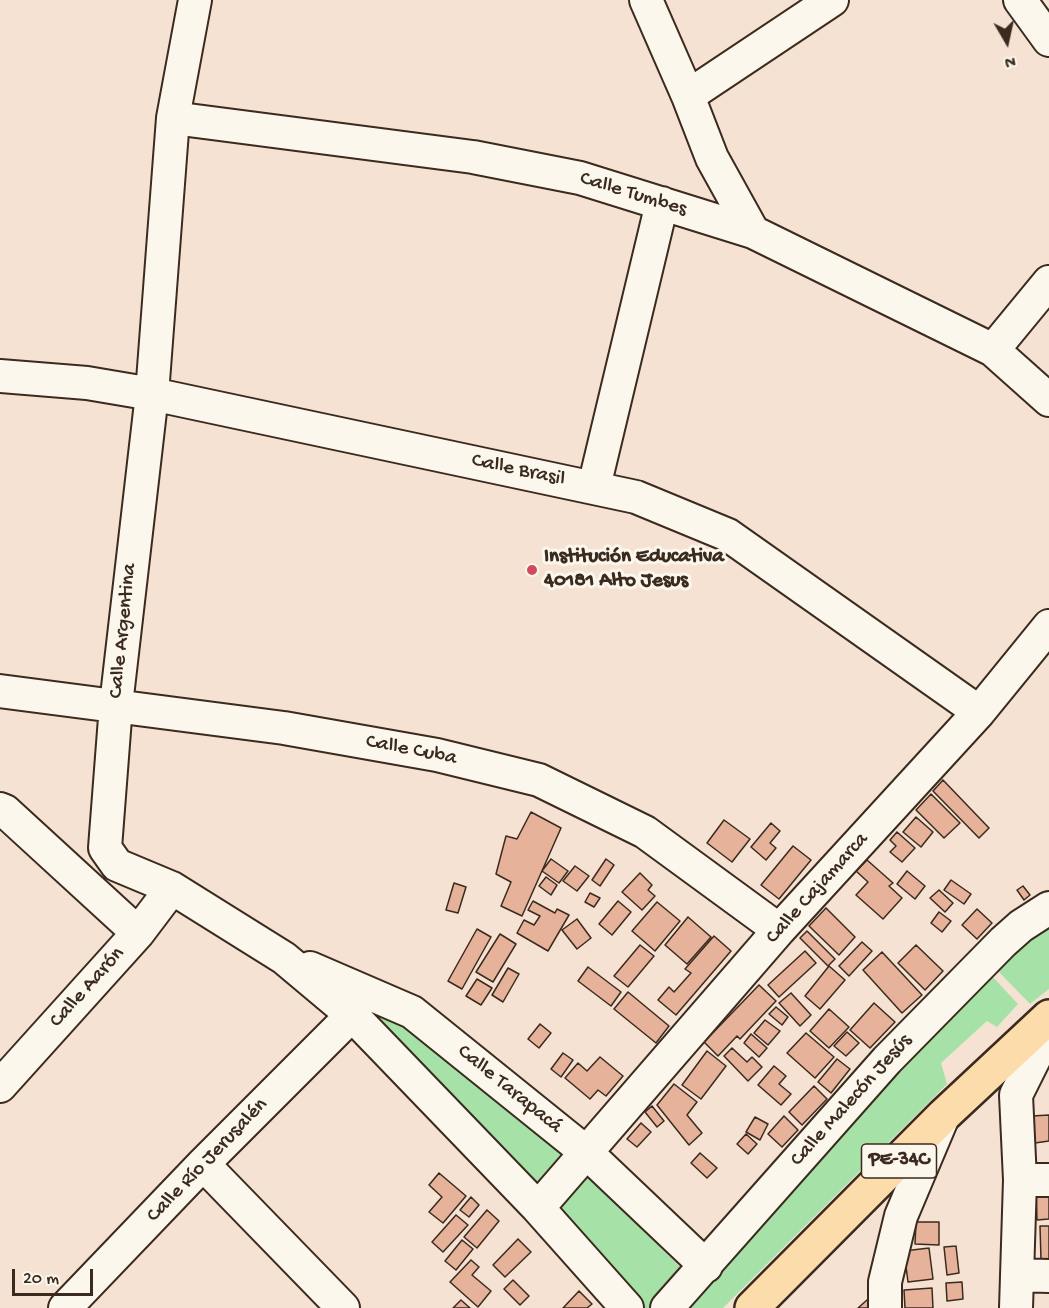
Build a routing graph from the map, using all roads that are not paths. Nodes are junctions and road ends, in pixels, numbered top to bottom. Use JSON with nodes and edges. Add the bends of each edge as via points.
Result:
{"nodes":[{"id":1,"x":195,"y":0,"type":"edge"},
{"id":2,"x":646,"y":0,"type":"edge"},
{"id":3,"x":832,"y":0,"type":"edge"},
{"id":4,"x":1020,"y":0,"type":"edge"},
{"id":5,"x":1049,"y":40,"type":"edge"},
{"id":6,"x":688,"y":96,"type":"junction"},
{"id":7,"x":173,"y":117,"type":"junction"},
{"id":8,"x":662,"y":203,"type":"junction"},
{"id":9,"x":753,"y":232,"type":"junction"},
{"id":10,"x":1049,"y":282,"type":"edge"},
{"id":11,"x":993,"y":350,"type":"junction"},
{"id":12,"x":0,"y":376,"type":"edge"},
{"id":13,"x":152,"y":394,"type":"junction"},
{"id":14,"x":1049,"y":400,"type":"edge"},
{"id":15,"x":594,"y":487,"type":"junction"},
{"id":16,"x":1049,"y":626,"type":"edge"},
{"id":17,"x":0,"y":691,"type":"edge"},
{"id":18,"x":116,"y":705,"type":"junction"},
{"id":19,"x":979,"y":712,"type":"junction"},
{"id":20,"x":0,"y":809,"type":"edge"},
{"id":21,"x":172,"y":888,"type":"junction"},
{"id":22,"x":233,"y":908,"type":"dead end"},
{"id":23,"x":1049,"y":908,"type":"edge"},
{"id":24,"x":779,"y":930,"type":"junction"},
{"id":25,"x":138,"y":933,"type":"junction"},
{"id":26,"x":284,"y":958,"type":"junction"},
{"id":27,"x":412,"y":1012,"type":"junction"},
{"id":28,"x":352,"y":1015,"type":"junction"},
{"id":29,"x":1049,"y":1017,"type":"edge"},
{"id":30,"x":1049,"y":1029,"type":"edge"},
{"id":31,"x":0,"y":1086,"type":"edge"},
{"id":32,"x":944,"y":1115,"type":"junction"},
{"id":33,"x":587,"y":1153,"type":"junction"},
{"id":34,"x":203,"y":1164,"type":"junction"},
{"id":35,"x":1034,"y":1180,"type":"edge"},
{"id":36,"x":538,"y":1208,"type":"junction"},
{"id":37,"x":706,"y":1266,"type":"junction"},
{"id":38,"x":1017,"y":1275,"type":"junction"},
{"id":39,"x":1049,"y":1276,"type":"edge"},
{"id":40,"x":65,"y":1308,"type":"edge"},
{"id":41,"x":343,"y":1308,"type":"edge"},
{"id":42,"x":627,"y":1308,"type":"edge"},
{"id":43,"x":667,"y":1308,"type":"edge"},
{"id":44,"x":752,"y":1308,"type":"edge"},
{"id":45,"x":885,"y":1308,"type":"edge"},
{"id":46,"x":1016,"y":1308,"type":"edge"}],
"edges":[{"from":1,"to":7,"type":"street","name":"Calle Argentina"},
{"from":2,"to":6,"type":"street"},
{"from":3,"to":6,"type":"street"},
{"from":4,"to":5,"type":"street"},
{"from":6,"to":9,"type":"street","via":[[712,158]]},
{"from":7,"to":8,"type":"street","name":"Calle Tumbes","via":[[473,157],[580,178]]},
{"from":7,"to":13,"type":"street","name":"Calle Argentina"},
{"from":8,"to":9,"type":"street","name":"Calle Tumbes"},
{"from":8,"to":15,"type":"street"},
{"from":9,"to":11,"type":"street","name":"Calle Tumbes"},
{"from":10,"to":11,"type":"street"},
{"from":11,"to":14,"type":"street","name":"Calle Tumbes"},
{"from":12,"to":13,"type":"street","name":"Calle Brasil","via":[[87,383]]},
{"from":13,"to":15,"type":"street","name":"Calle Brasil"},
{"from":13,"to":18,"type":"street","name":"Calle Argentina"},
{"from":15,"to":19,"type":"street","name":"Calle Brasil","via":[[636,497],[728,535]]},
{"from":16,"to":19,"type":"street","name":"Calle Cajamarca"},
{"from":17,"to":18,"type":"street","name":"Calle Cuba"},
{"from":18,"to":21,"type":"street","name":"Calle Argentina","via":[[105,848],[117,866]]},
{"from":18,"to":24,"type":"street","name":"Calle Cuba","via":[[284,728],[437,755],[538,780],[645,832]]},
{"from":19,"to":24,"type":"street","name":"Calle Cajamarca"},
{"from":20,"to":25,"type":"street"},
{"from":21,"to":25,"type":"street","name":"Calle Aarón"},
{"from":21,"to":26,"type":"street"},
{"from":22,"to":27,"type":"street","via":[[382,987]]},
{"from":23,"to":37,"type":"street","name":"Calle Malecón Jesús","via":[[1003,942],[887,1060]]},
{"from":24,"to":33,"type":"street","name":"Calle Cajamarca"},
{"from":25,"to":31,"type":"street","name":"Calle Aarón"},
{"from":26,"to":27,"type":"street","name":"Calle Tarapacá"},
{"from":26,"to":28,"type":"street"},
{"from":27,"to":33,"type":"street","name":"Calle Tarapacá"},
{"from":28,"to":34,"type":"street","name":"Calle Río Jerusalén"},
{"from":28,"to":36,"type":"street"},
{"from":29,"to":32,"type":"main road","number":"PE-34C"},
{"from":30,"to":35,"type":"street","via":[[1016,1095]]},
{"from":32,"to":44,"type":"main road","number":"PE-34C"},
{"from":32,"to":45,"type":"street","via":[[901,1216],[885,1282]]},
{"from":33,"to":36,"type":"street","name":"Calle Cajamarca"},
{"from":33,"to":37,"type":"street","name":"Calle Tarapacá"},
{"from":34,"to":40,"type":"street","name":"Calle Río Jerusalén"},
{"from":34,"to":41,"type":"street"},
{"from":35,"to":38,"type":"street"},
{"from":36,"to":42,"type":"street"},
{"from":37,"to":43,"type":"street","name":"Calle Malecón Jesús"},
{"from":38,"to":39,"type":"street"},
{"from":38,"to":46,"type":"street"}]}
